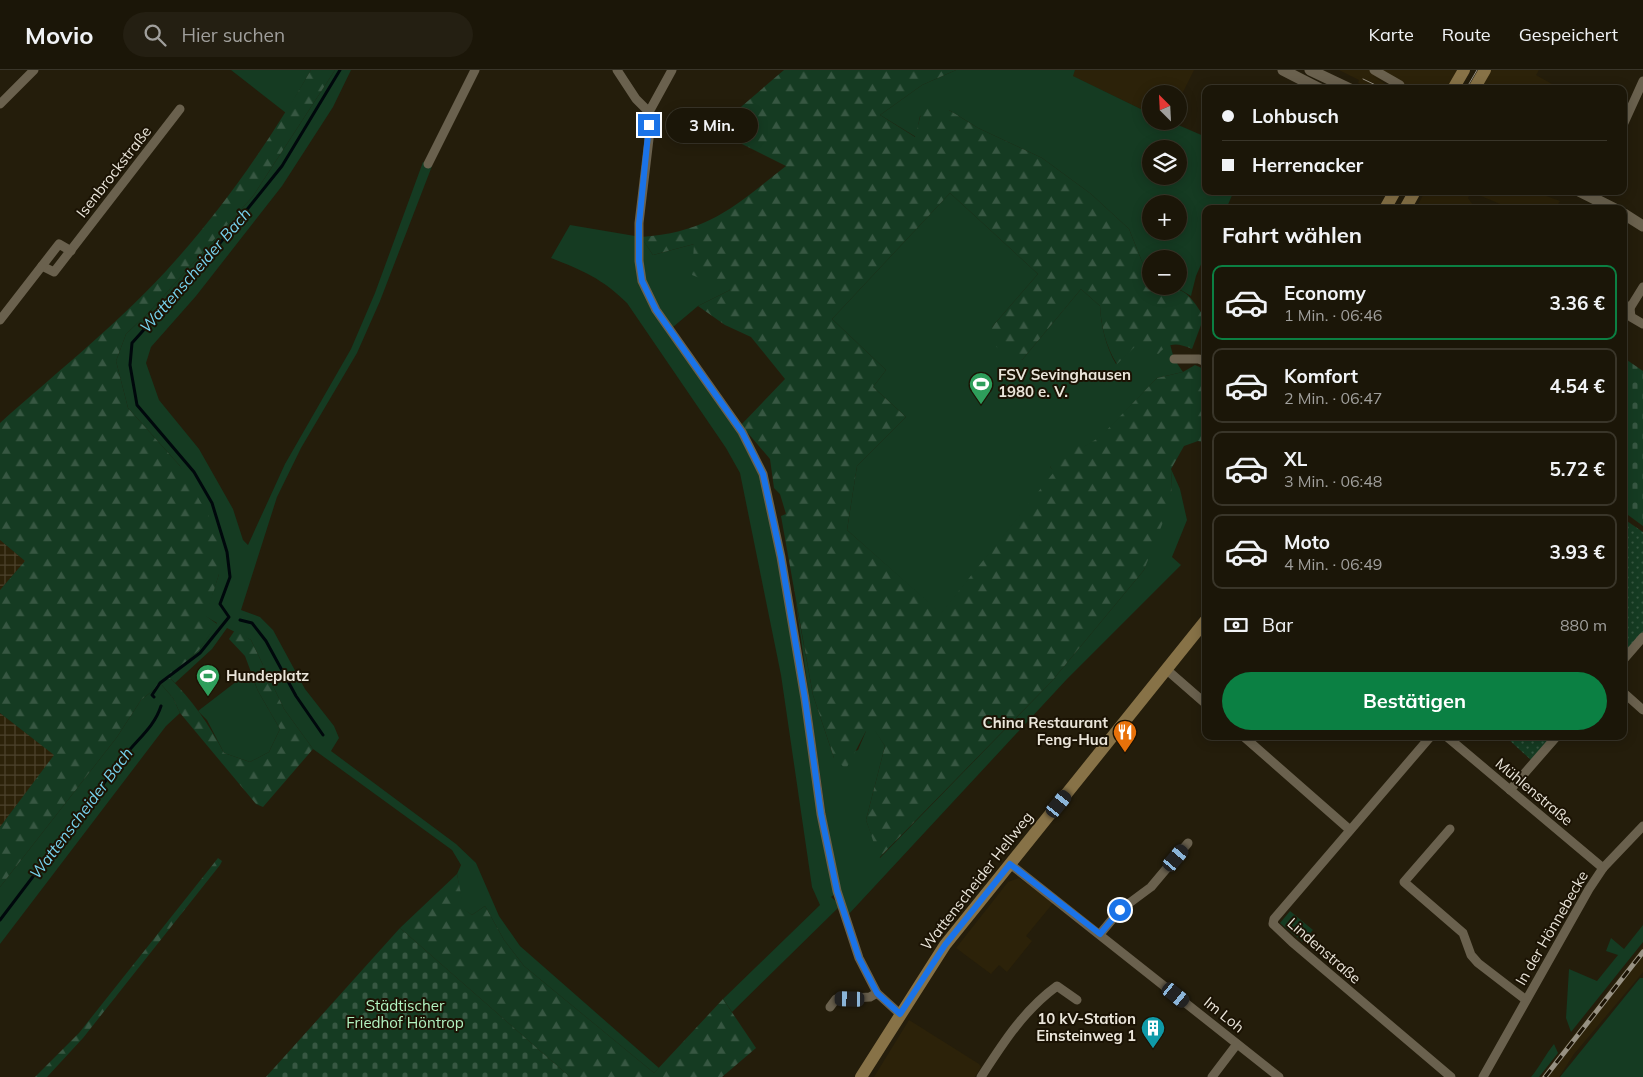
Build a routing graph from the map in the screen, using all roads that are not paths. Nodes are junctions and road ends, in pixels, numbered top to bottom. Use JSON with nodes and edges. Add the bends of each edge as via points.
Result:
{"nodes":[{"id":1,"x":34,"y":70,"type":"edge"},
{"id":2,"x":474,"y":70,"type":"edge"},
{"id":3,"x":617,"y":70,"type":"edge"},
{"id":4,"x":672,"y":70,"type":"edge"},
{"id":5,"x":1283,"y":70,"type":"edge"},
{"id":6,"x":1310,"y":70,"type":"edge"},
{"id":7,"x":1374,"y":70,"type":"edge"},
{"id":8,"x":1464,"y":70,"type":"edge"},
{"id":9,"x":1485,"y":70,"type":"edge"},
{"id":10,"x":1643,"y":81,"type":"edge"},
{"id":11,"x":1312,"y":85,"type":"edge"},
{"id":12,"x":1342,"y":85,"type":"edge"},
{"id":13,"x":1400,"y":85,"type":"dead end"},
{"id":14,"x":1455,"y":85,"type":"edge"},
{"id":15,"x":1476,"y":85,"type":"edge"},
{"id":16,"x":0,"y":104,"type":"edge"},
{"id":17,"x":180,"y":109,"type":"dead end"},
{"id":18,"x":649,"y":112,"type":"junction"},
{"id":19,"x":1627,"y":116,"type":"edge"},
{"id":20,"x":428,"y":164,"type":"dead end"},
{"id":21,"x":1595,"y":195,"type":"edge"},
{"id":22,"x":1609,"y":205,"type":"edge"},
{"id":23,"x":1627,"y":216,"type":"edge"},
{"id":24,"x":1643,"y":226,"type":"edge"},
{"id":25,"x":71,"y":251,"type":"junction"},
{"id":26,"x":42,"y":266,"type":"junction"},
{"id":27,"x":1643,"y":287,"type":"edge"},
{"id":28,"x":1627,"y":306,"type":"edge"},
{"id":29,"x":0,"y":320,"type":"edge"},
{"id":30,"x":1643,"y":324,"type":"edge"},
{"id":31,"x":1174,"y":359,"type":"dead end"},
{"id":32,"x":1202,"y":360,"type":"edge"},
{"id":33,"x":1202,"y":625,"type":"edge"},
{"id":34,"x":1643,"y":637,"type":"edge"},
{"id":35,"x":1627,"y":656,"type":"edge"},
{"id":36,"x":1167,"y":670,"type":"junction"},
{"id":37,"x":1627,"y":696,"type":"edge"},
{"id":38,"x":1202,"y":701,"type":"edge"},
{"id":39,"x":1643,"y":710,"type":"edge"},
{"id":40,"x":1248,"y":740,"type":"edge"},
{"id":41,"x":1428,"y":740,"type":"edge"},
{"id":42,"x":1451,"y":740,"type":"edge"},
{"id":43,"x":1554,"y":740,"type":"edge"},
{"id":44,"x":1510,"y":790,"type":"junction"},
{"id":45,"x":1643,"y":826,"type":"edge"},
{"id":46,"x":1450,"y":829,"type":"dead end"},
{"id":47,"x":1350,"y":830,"type":"junction"},
{"id":48,"x":1188,"y":842,"type":"dead end"},
{"id":49,"x":1010,"y":864,"type":"junction"},
{"id":50,"x":1603,"y":868,"type":"junction"},
{"id":51,"x":1100,"y":934,"type":"junction"},
{"id":52,"x":877,"y":993,"type":"junction"},
{"id":53,"x":1077,"y":1000,"type":"dead end"},
{"id":54,"x":1526,"y":1000,"type":"junction"},
{"id":55,"x":830,"y":1007,"type":"dead end"},
{"id":56,"x":900,"y":1014,"type":"junction"},
{"id":57,"x":1237,"y":1044,"type":"junction"},
{"id":58,"x":861,"y":1077,"type":"edge"},
{"id":59,"x":981,"y":1077,"type":"edge"},
{"id":60,"x":1212,"y":1077,"type":"edge"},
{"id":61,"x":1279,"y":1077,"type":"edge"},
{"id":62,"x":1451,"y":1077,"type":"edge"},
{"id":63,"x":1483,"y":1077,"type":"edge"}],
"edges":[{"from":1,"to":16,"type":"street"},
{"from":2,"to":20,"type":"street"},
{"from":3,"to":18,"type":"street"},
{"from":4,"to":18,"type":"street"},
{"from":5,"to":11,"type":"street"},
{"from":6,"to":12,"type":"street"},
{"from":7,"to":13,"type":"street"},
{"from":8,"to":14,"type":"main road"},
{"from":9,"to":15,"type":"main road"},
{"from":10,"to":19,"type":"street"},
{"from":17,"to":25,"type":"street","name":"Isenbrockstraße"},
{"from":18,"to":52,"type":"street","via":[[648,153],[639,224],[641,276],[651,302],[742,432],[763,474],[781,557],[832,869],[849,930]]},
{"from":21,"to":22,"type":"street"},
{"from":23,"to":24,"type":"street"},
{"from":25,"to":26,"type":"street","name":"Isenbrockstraße","via":[[54,272]]},
{"from":25,"to":26,"type":"street","via":[[59,244]]},
{"from":26,"to":29,"type":"street"},
{"from":27,"to":28,"type":"street"},
{"from":28,"to":30,"type":"street","via":[[1632,317]]},
{"from":31,"to":32,"type":"street"},
{"from":33,"to":36,"type":"main road","name":"Wattenscheider Hellweg"},
{"from":34,"to":35,"type":"street"},
{"from":36,"to":38,"type":"street"},
{"from":36,"to":49,"type":"main road","name":"Wattenscheider Hellweg"},
{"from":37,"to":39,"type":"street"},
{"from":40,"to":47,"type":"street"},
{"from":41,"to":47,"type":"street","name":"Lindenstraße"},
{"from":42,"to":44,"type":"street","name":"Mühlenstraße"},
{"from":43,"to":44,"type":"street"},
{"from":44,"to":50,"type":"street","name":"Mühlenstraße"},
{"from":45,"to":50,"type":"street","name":"In der Hönnebecke"},
{"from":46,"to":54,"type":"street","name":"In der Hönnebecke","via":[[1404,882],[1463,933],[1471,955],[1478,963]]},
{"from":47,"to":62,"type":"street","name":"Lindenstraße","via":[[1273,924]]},
{"from":48,"to":51,"type":"street","via":[[1151,887],[1120,910]]},
{"from":49,"to":51,"type":"street","name":"Im Loh"},
{"from":49,"to":56,"type":"main road","name":"Wattenscheider Hellweg","via":[[945,945]]},
{"from":50,"to":54,"type":"street","name":"In der Hönnebecke"},
{"from":51,"to":57,"type":"street","name":"Im Loh"},
{"from":52,"to":55,"type":"street","via":[[870,997],[836,999]]},
{"from":52,"to":56,"type":"street"},
{"from":53,"to":59,"type":"street","via":[[1057,986],[1039,999],[1015,1025]]},
{"from":54,"to":63,"type":"street","name":"In der Hönnebecke"},
{"from":56,"to":58,"type":"main road","name":"Wattenscheider Hellweg"},
{"from":57,"to":60,"type":"street"},
{"from":57,"to":61,"type":"street","name":"Im Loh"}]}
